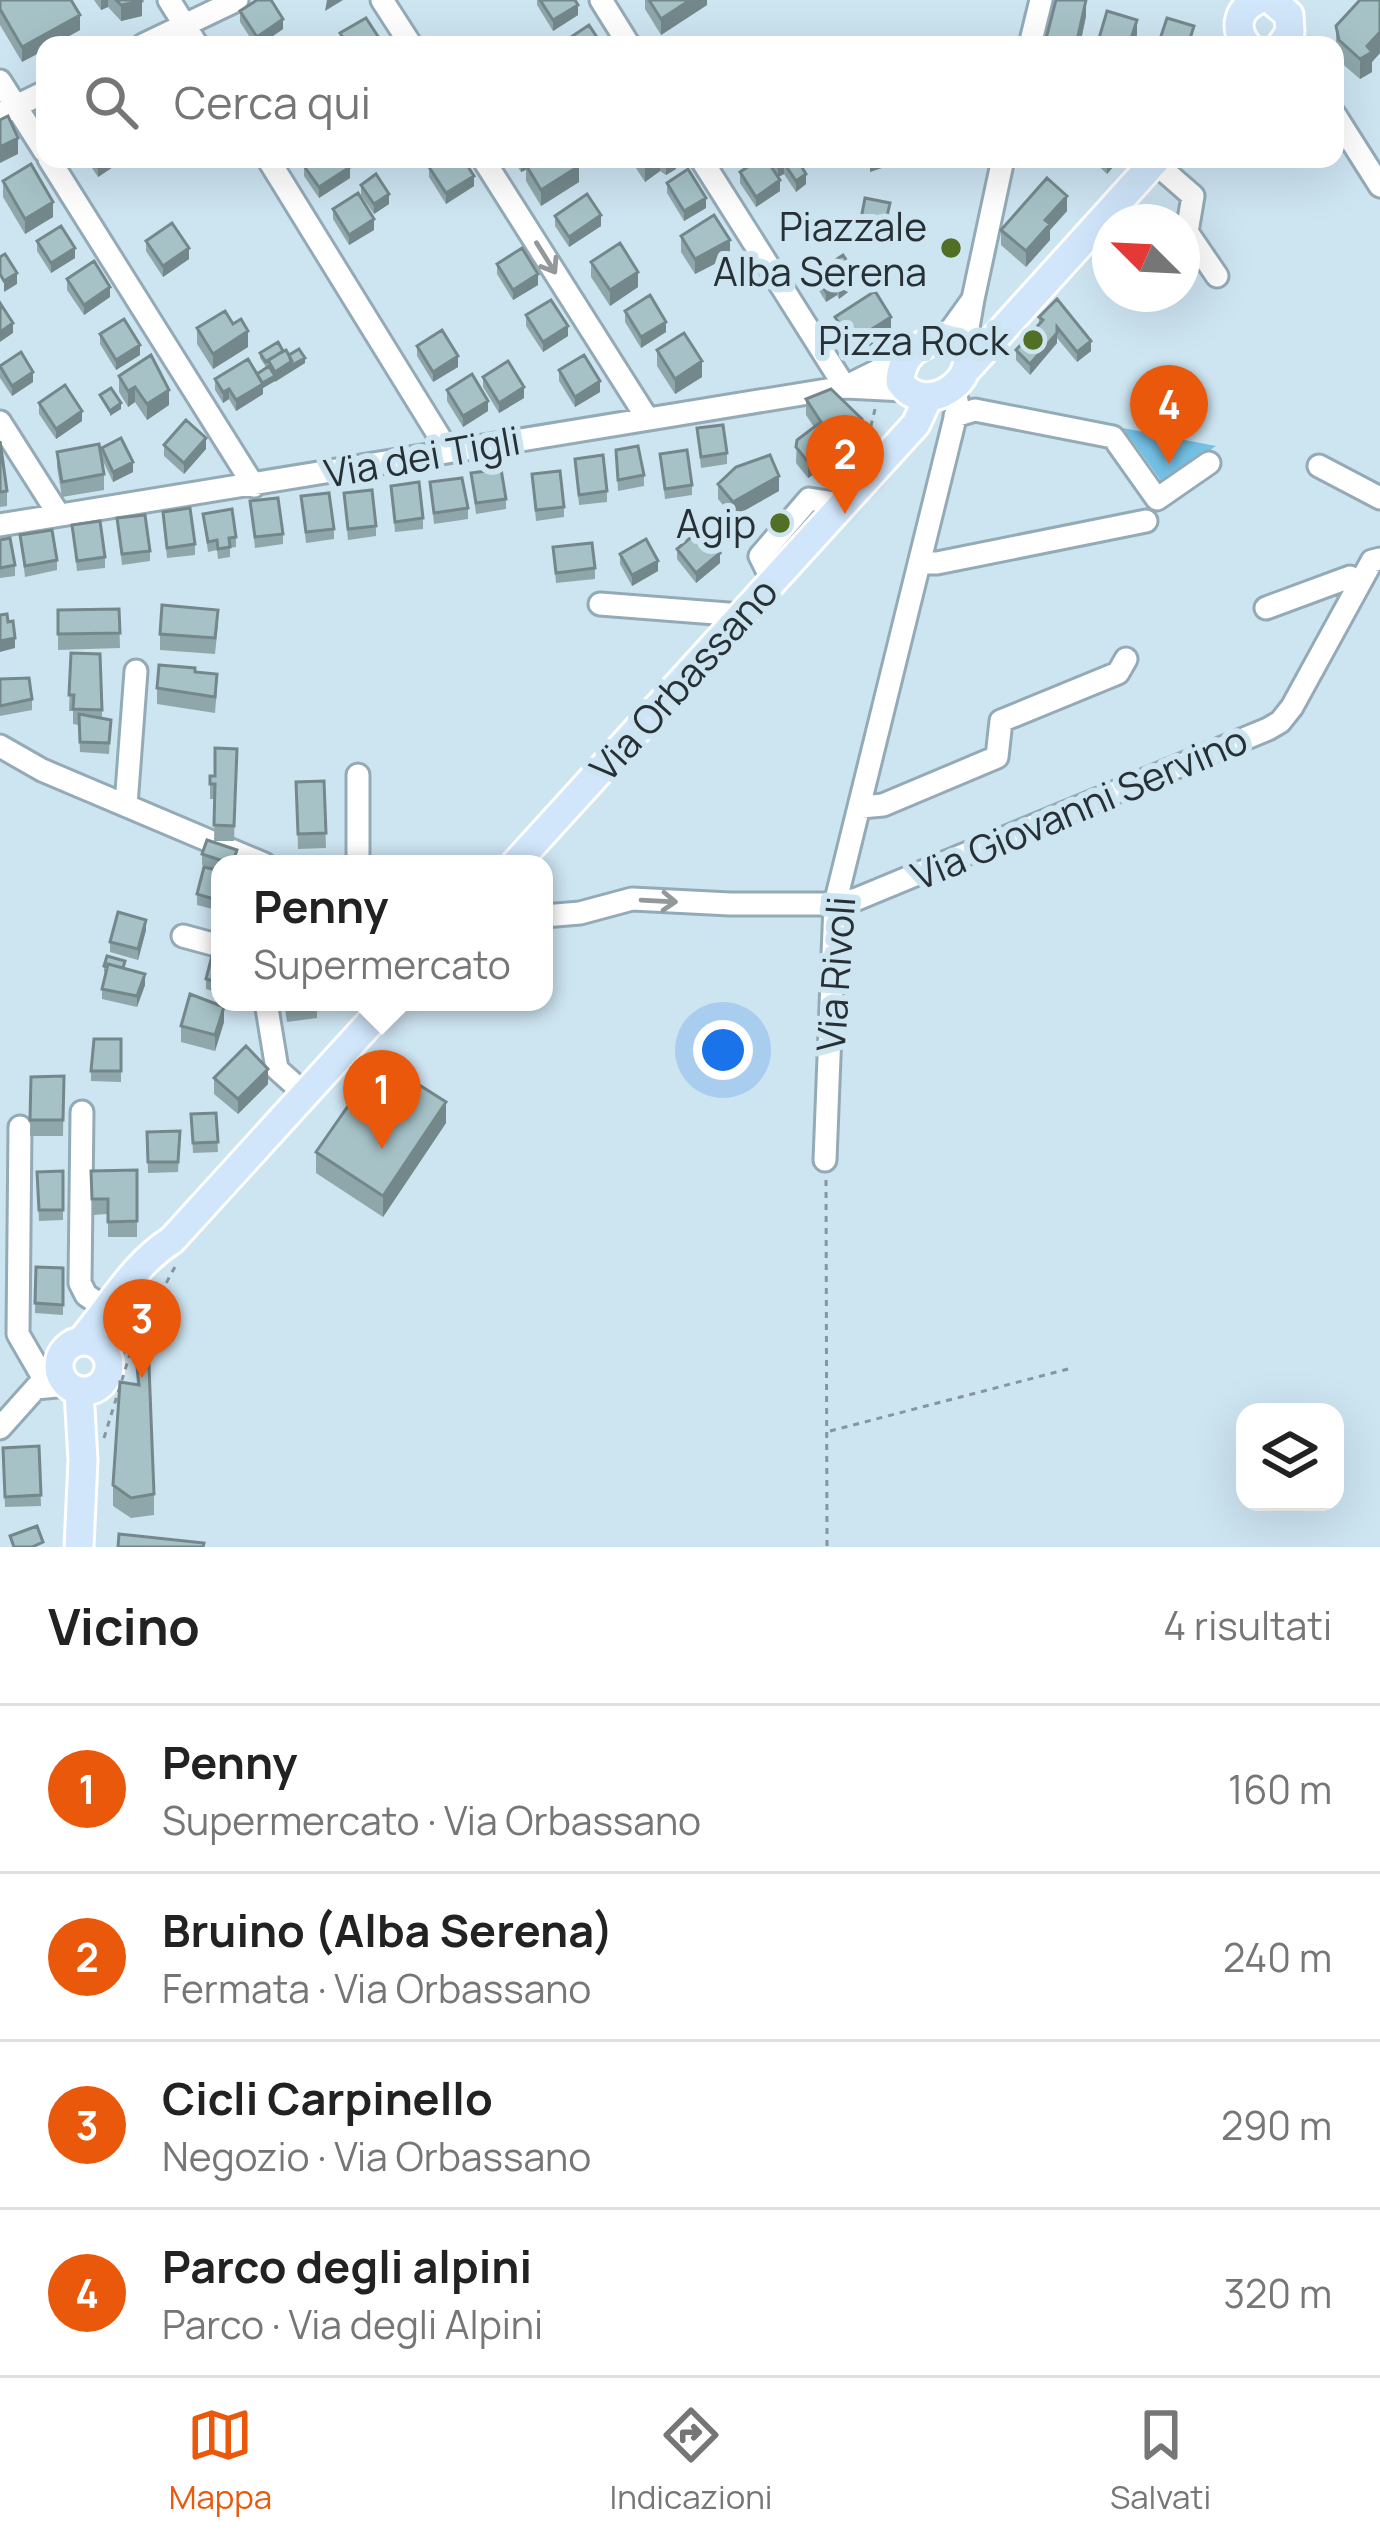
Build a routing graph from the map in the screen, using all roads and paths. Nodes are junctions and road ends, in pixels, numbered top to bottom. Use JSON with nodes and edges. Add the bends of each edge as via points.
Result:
{"nodes":[{"id":1,"x":169,"y":0,"type":"edge"},
{"id":2,"x":237,"y":0,"type":"edge"},
{"id":3,"x":382,"y":0,"type":"edge"},
{"id":4,"x":601,"y":0,"type":"edge"},
{"id":5,"x":1041,"y":0,"type":"edge"},
{"id":6,"x":1283,"y":16,"type":"edge"},
{"id":7,"x":191,"y":35,"type":"edge"},
{"id":8,"x":405,"y":36,"type":"edge"},
{"id":9,"x":623,"y":36,"type":"edge"},
{"id":10,"x":1032,"y":36,"type":"edge"},
{"id":11,"x":1242,"y":36,"type":"edge"},
{"id":12,"x":0,"y":81,"type":"edge"},
{"id":13,"x":36,"y":96,"type":"edge"},
{"id":14,"x":8,"y":110,"type":"edge"},
{"id":15,"x":1344,"y":130,"type":"edge"},
{"id":16,"x":1344,"y":140,"type":"edge"},
{"id":17,"x":36,"y":143,"type":"edge"},
{"id":18,"x":1364,"y":163,"type":"junction"},
{"id":19,"x":55,"y":168,"type":"edge"},
{"id":20,"x":274,"y":168,"type":"edge"},
{"id":21,"x":489,"y":168,"type":"edge"},
{"id":22,"x":707,"y":168,"type":"edge"},
{"id":23,"x":1001,"y":168,"type":"edge"},
{"id":24,"x":1148,"y":168,"type":"edge"},
{"id":25,"x":1163,"y":168,"type":"edge"},
{"id":26,"x":1380,"y":187,"type":"edge"},
{"id":27,"x":1217,"y":276,"type":"dead end"},
{"id":28,"x":907,"y":356,"type":"junction"},
{"id":29,"x":958,"y":359,"type":"junction"},
{"id":30,"x":845,"y":388,"type":"junction"},
{"id":31,"x":914,"y":395,"type":"junction"},
{"id":32,"x":955,"y":416,"type":"junction"},
{"id":33,"x":647,"y":418,"type":"junction"},
{"id":34,"x":0,"y":422,"type":"edge"},
{"id":35,"x":447,"y":449,"type":"junction"},
{"id":36,"x":1209,"y":463,"type":"dead end"},
{"id":37,"x":1319,"y":466,"type":"dead end"},
{"id":38,"x":254,"y":486,"type":"junction"},
{"id":39,"x":1380,"y":498,"type":"edge"},
{"id":40,"x":59,"y":515,"type":"junction"},
{"id":41,"x":1146,"y":521,"type":"dead end"},
{"id":42,"x":0,"y":525,"type":"edge"},
{"id":43,"x":1373,"y":562,"type":"edge"},
{"id":44,"x":920,"y":563,"type":"junction"},
{"id":45,"x":600,"y":604,"type":"dead end"},
{"id":46,"x":1266,"y":608,"type":"dead end"},
{"id":47,"x":740,"y":615,"type":"junction"},
{"id":48,"x":1126,"y":659,"type":"dead end"},
{"id":49,"x":136,"y":671,"type":"dead end"},
{"id":50,"x":0,"y":746,"type":"edge"},
{"id":51,"x":358,"y":775,"type":"dead end"},
{"id":52,"x":126,"y":806,"type":"junction"},
{"id":53,"x":861,"y":807,"type":"junction"},
{"id":54,"x":242,"y":855,"type":"edge"},
{"id":55,"x":358,"y":855,"type":"edge"},
{"id":56,"x":523,"y":855,"type":"edge"},
{"id":57,"x":835,"y":904,"type":"junction"},
{"id":58,"x":553,"y":915,"type":"edge"},
{"id":59,"x":183,"y":936,"type":"dead end"},
{"id":60,"x":211,"y":944,"type":"edge"},
{"id":61,"x":267,"y":1011,"type":"edge"},
{"id":62,"x":381,"y":1011,"type":"edge"},
{"id":63,"x":305,"y":1094,"type":"junction"},
{"id":64,"x":82,"y":1112,"type":"dead end"},
{"id":65,"x":20,"y":1127,"type":"dead end"},
{"id":66,"x":825,"y":1160,"type":"joint"},
{"id":67,"x":176,"y":1248,"type":"junction"},
{"id":68,"x":105,"y":1308,"type":"junction"},
{"id":69,"x":82,"y":1340,"type":"junction"},
{"id":70,"x":108,"y":1357,"type":"junction"},
{"id":71,"x":1072,"y":1368,"type":"dead end"},
{"id":72,"x":64,"y":1382,"type":"junction"},
{"id":73,"x":0,"y":1427,"type":"edge"},
{"id":74,"x":828,"y":1431,"type":"junction"},
{"id":75,"x":103,"y":1440,"type":"dead end"},
{"id":76,"x":79,"y":1547,"type":"edge"},
{"id":77,"x":827,"y":1547,"type":"edge"}],
"edges":[{"from":1,"to":7,"type":"street"},
{"from":2,"to":7,"type":"street"},
{"from":3,"to":8,"type":"street"},
{"from":4,"to":9,"type":"street"},
{"from":5,"to":10,"type":"street"},
{"from":6,"to":11,"type":"main road","via":[[1241,12]]},
{"from":12,"to":14,"type":"street"},
{"from":13,"to":14,"type":"street"},
{"from":14,"to":17,"type":"street"},
{"from":15,"to":18,"type":"street"},
{"from":16,"to":18,"type":"street"},
{"from":18,"to":26,"type":"street"},
{"from":19,"to":38,"type":"street"},
{"from":20,"to":35,"type":"street"},
{"from":21,"to":33,"type":"street","one_way":true},
{"from":22,"to":30,"type":"street"},
{"from":23,"to":29,"type":"street","name":"Via Rivoli"},
{"from":24,"to":29,"type":"main road","via":[[1007,328]]},
{"from":25,"to":27,"type":"street","via":[[1193,196],[1187,232]]},
{"from":28,"to":29,"type":"main road","via":[[928,342]]},
{"from":28,"to":30,"type":"street","name":"Via dei Tigli"},
{"from":28,"to":31,"type":"main road","name":"Via Orbassano","via":[[900,374]]},
{"from":29,"to":31,"type":"main road"},
{"from":29,"to":32,"type":"street","name":"Via Rivoli"},
{"from":30,"to":31,"type":"street","name":"Via dei Tigli"},
{"from":30,"to":33,"type":"street","name":"Via dei Tigli"},
{"from":31,"to":32,"type":"street"},
{"from":31,"to":47,"type":"main road","name":"Via Orbassano","via":[[898,441]]},
{"from":32,"to":36,"type":"street","via":[[975,410],[1114,436],[1157,499]]},
{"from":32,"to":44,"type":"street","name":"Via Rivoli"},
{"from":33,"to":35,"type":"street","name":"Via dei Tigli"},
{"from":34,"to":40,"type":"street"},
{"from":35,"to":38,"type":"street","name":"Via dei Tigli"},
{"from":37,"to":39,"type":"street"},
{"from":38,"to":40,"type":"street","name":"Via dei Tigli"},
{"from":40,"to":42,"type":"street","name":"Via dei Tigli"},
{"from":41,"to":44,"type":"street"},
{"from":43,"to":46,"type":"street"},
{"from":43,"to":57,"type":"street","name":"Via Giovanni Servino","via":[[1280,722]]},
{"from":44,"to":53,"type":"street","name":"Via Rivoli"},
{"from":45,"to":47,"type":"street"},
{"from":47,"to":56,"type":"main road","name":"Via Orbassano"},
{"from":48,"to":53,"type":"street","via":[[1118,673],[1001,721],[998,758]]},
{"from":49,"to":52,"type":"street"},
{"from":50,"to":52,"type":"street"},
{"from":51,"to":55,"type":"street"},
{"from":52,"to":54,"type":"street"},
{"from":53,"to":57,"type":"street","name":"Via Rivoli"},
{"from":58,"to":57,"type":"street","name":"Via Giovanni Servino","one_way":true,"via":[[632,899]]},
{"from":57,"to":66,"type":"street","name":"Via Rivoli"},
{"from":59,"to":60,"type":"street"},
{"from":61,"to":63,"type":"street","via":[[277,1069]]},
{"from":62,"to":63,"type":"main road"},
{"from":63,"to":67,"type":"main road"},
{"from":64,"to":68,"type":"street","via":[[80,1282]]},
{"from":65,"to":72,"type":"street","via":[[18,1334]]},
{"from":66,"to":74,"type":"path"},
{"from":67,"to":68,"type":"main road","via":[[158,1249]]},
{"from":67,"to":70,"type":"main road","via":[[120,1315]]},
{"from":67,"to":75,"type":"path","via":[[133,1344]]},
{"from":68,"to":69,"type":"main road"},
{"from":69,"to":70,"type":"main road"},
{"from":69,"to":72,"type":"main road","via":[[67,1347]]},
{"from":70,"to":72,"type":"main road","via":[[109,1373]]},
{"from":71,"to":74,"type":"path"},
{"from":72,"to":73,"type":"street"},
{"from":72,"to":76,"type":"main road","via":[[82,1405]]},
{"from":74,"to":77,"type":"path"}]}
